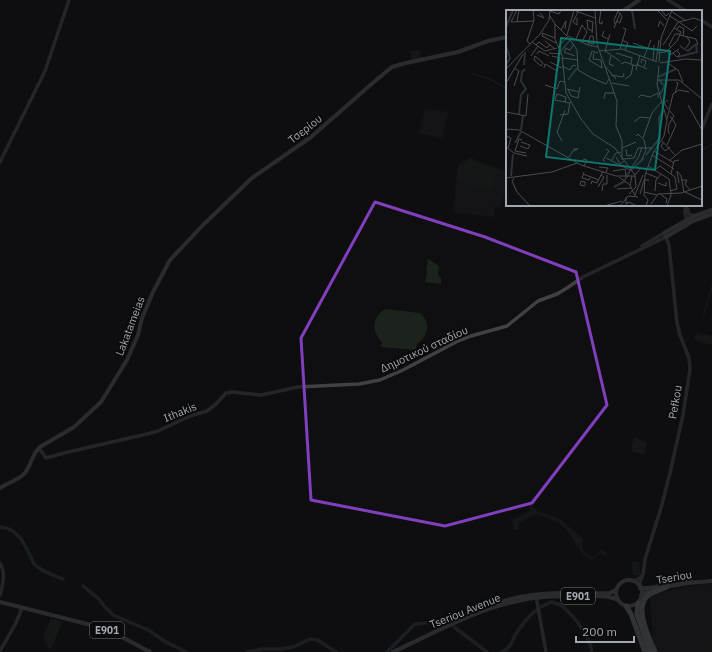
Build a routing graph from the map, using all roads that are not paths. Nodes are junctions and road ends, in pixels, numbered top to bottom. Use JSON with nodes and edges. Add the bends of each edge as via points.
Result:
{"nodes":[{"id":1,"x":69,"y":0,"type":"edge"},
{"id":2,"x":639,"y":0,"type":"edge"},
{"id":3,"x":668,"y":0,"type":"edge"},
{"id":4,"x":624,"y":10,"type":"edge"},
{"id":5,"x":684,"y":10,"type":"edge"},
{"id":6,"x":702,"y":21,"type":"edge"},
{"id":7,"x":712,"y":27,"type":"edge"},
{"id":8,"x":506,"y":37,"type":"edge"},
{"id":9,"x":712,"y":104,"type":"edge"},
{"id":10,"x":702,"y":129,"type":"edge"},
{"id":11,"x":0,"y":162,"type":"edge"},
{"id":12,"x":687,"y":206,"type":"edge"},
{"id":13,"x":687,"y":206,"type":"edge"},
{"id":14,"x":712,"y":210,"type":"edge"},
{"id":15,"x":712,"y":214,"type":"edge"},
{"id":16,"x":694,"y":216,"type":"junction"},
{"id":17,"x":687,"y":222,"type":"junction"},
{"id":18,"x":674,"y":233,"type":"junction"},
{"id":19,"x":665,"y":235,"type":"junction"},
{"id":20,"x":660,"y":240,"type":"junction"},
{"id":21,"x":669,"y":245,"type":"junction"},
{"id":22,"x":637,"y":251,"type":"junction"},
{"id":23,"x":153,"y":292,"type":"joint"},
{"id":24,"x":316,"y":387,"type":"joint"},
{"id":25,"x":39,"y":447,"type":"junction"},
{"id":26,"x":0,"y":488,"type":"edge"},
{"id":27,"x":0,"y":563,"type":"edge"},
{"id":28,"x":644,"y":572,"type":"junction"},
{"id":29,"x":712,"y":580,"type":"edge"},
{"id":30,"x":633,"y":581,"type":"junction"},
{"id":31,"x":640,"y":587,"type":"junction"},
{"id":32,"x":667,"y":587,"type":"junction"},
{"id":33,"x":616,"y":590,"type":"junction"},
{"id":34,"x":0,"y":595,"type":"edge"},
{"id":35,"x":536,"y":596,"type":"junction"},
{"id":36,"x":642,"y":596,"type":"junction"},
{"id":37,"x":618,"y":600,"type":"junction"},
{"id":38,"x":0,"y":602,"type":"edge"},
{"id":39,"x":638,"y":603,"type":"junction"},
{"id":40,"x":626,"y":606,"type":"junction"},
{"id":41,"x":22,"y":608,"type":"junction"},
{"id":42,"x":463,"y":619,"type":"junction"},
{"id":43,"x":0,"y":651,"type":"edge"},
{"id":44,"x":150,"y":652,"type":"edge"},
{"id":45,"x":393,"y":652,"type":"edge"},
{"id":46,"x":546,"y":652,"type":"edge"},
{"id":47,"x":645,"y":652,"type":"edge"},
{"id":48,"x":650,"y":652,"type":"edge"},
{"id":49,"x":655,"y":652,"type":"edge"}],
"edges":[{"from":1,"to":11,"type":"main road","via":[[45,71]]},
{"from":2,"to":4,"type":"main road"},
{"from":3,"to":5,"type":"main road"},
{"from":6,"to":7,"type":"main road"},
{"from":8,"to":23,"type":"main road","name":"Τσερίου","via":[[449,54],[406,62],[387,71],[311,137],[252,178],[175,253]]},
{"from":9,"to":10,"type":"main road"},
{"from":12,"to":16,"type":"main road","via":[[689,214]]},
{"from":13,"to":17,"type":"main road"},
{"from":14,"to":16,"type":"main road"},
{"from":15,"to":17,"type":"main road"},
{"from":16,"to":17,"type":"main road"},
{"from":17,"to":18,"type":"main road"},
{"from":17,"to":19,"type":"main road"},
{"from":18,"to":19,"type":"main road"},
{"from":18,"to":21,"type":"main road","via":[[669,238]]},
{"from":19,"to":20,"type":"main road"},
{"from":19,"to":21,"type":"main road","name":"Pefkou"},
{"from":19,"to":22,"type":"main road"},
{"from":20,"to":21,"type":"main road"},
{"from":20,"to":22,"type":"main road"},
{"from":21,"to":28,"type":"main road","name":"Pefkou","via":[[677,323],[688,354],[690,369],[671,467],[645,559]]},
{"from":22,"to":24,"type":"main road","name":"Δημοτικού σταδίου","via":[[583,276],[557,294],[538,301],[507,326],[456,342],[380,380]]},
{"from":23,"to":25,"type":"main road","name":"Lakatameias","via":[[132,350],[101,402],[74,426]]},
{"from":24,"to":25,"type":"main road","name":"Ithakis","via":[[261,395],[226,393],[207,411],[182,419],[158,431],[46,458]]},
{"from":25,"to":26,"type":"main road","via":[[25,473]]},
{"from":27,"to":34,"type":"main road","via":[[4,578]]},
{"from":28,"to":30,"type":"main road"},
{"from":28,"to":31,"type":"main road","name":"Pefkou"},
{"from":29,"to":31,"type":"main road","name":"Tseriou","via":[[687,580],[651,588]]},
{"from":29,"to":32,"type":"main road","name":"Tseriou"},
{"from":30,"to":31,"type":"main road"},
{"from":30,"to":33,"type":"main road","via":[[620,583]]},
{"from":31,"to":36,"type":"main road"},
{"from":32,"to":36,"type":"main road","name":"Tseriou","via":[[648,591]]},
{"from":32,"to":49,"type":"highway","via":[[649,595],[641,606],[641,613]]},
{"from":33,"to":35,"type":"main road","name":"Tseriou Avenue","number":"E901","via":[[600,594],[563,593]]},
{"from":33,"to":37,"type":"main road"},
{"from":35,"to":37,"type":"main road","name":"Tseriou Avenue","number":"E901","via":[[604,596]]},
{"from":35,"to":42,"type":"main road","name":"Tseriou Avenue","number":"E901"},
{"from":35,"to":42,"type":"main road","name":"Tseriou Avenue","number":"E901","via":[[506,600]]},
{"from":35,"to":46,"type":"main road"},
{"from":36,"to":39,"type":"main road"},
{"from":37,"to":40,"type":"main road"},
{"from":38,"to":41,"type":"main road","number":"E901"},
{"from":39,"to":40,"type":"main road"},
{"from":39,"to":48,"type":"highway","via":[[637,614]]},
{"from":40,"to":47,"type":"highway"},
{"from":41,"to":43,"type":"main road"},
{"from":41,"to":44,"type":"main road","number":"E901","via":[[99,627]]},
{"from":42,"to":45,"type":"main road","name":"Tseriou Avenue","number":"E901"}]}
